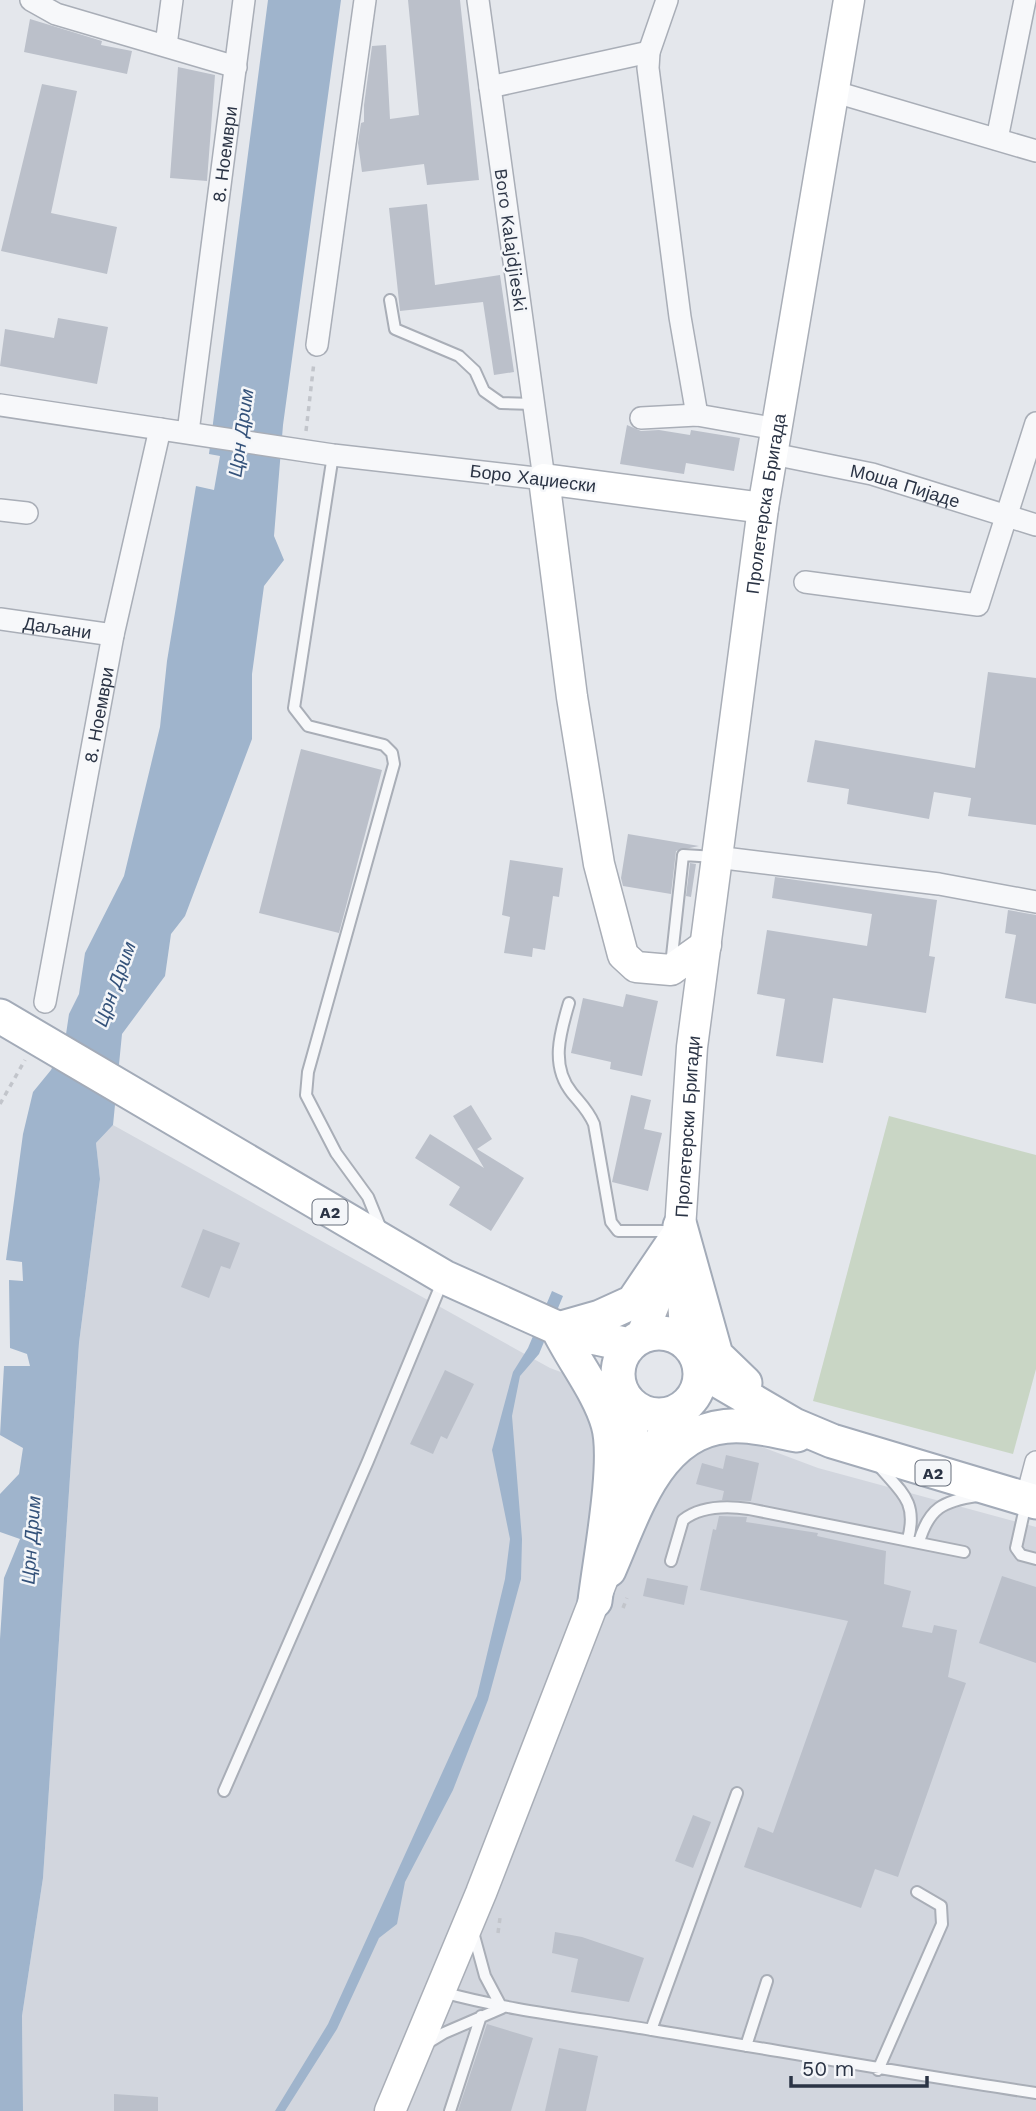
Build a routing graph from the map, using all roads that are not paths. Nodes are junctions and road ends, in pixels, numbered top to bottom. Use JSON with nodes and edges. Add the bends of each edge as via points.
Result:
{"nodes":[{"id":1,"x":31,"y":0,"type":"edge"},
{"id":2,"x":172,"y":0,"type":"edge"},
{"id":3,"x":244,"y":0,"type":"edge"},
{"id":4,"x":365,"y":0,"type":"edge"},
{"id":5,"x":478,"y":0,"type":"edge"},
{"id":6,"x":667,"y":0,"type":"edge"},
{"id":7,"x":849,"y":0,"type":"edge"},
{"id":8,"x":1025,"y":0,"type":"edge"},
{"id":9,"x":166,"y":45,"type":"junction"},
{"id":10,"x":649,"y":52,"type":"junction"},
{"id":11,"x":236,"y":67,"type":"junction"},
{"id":12,"x":490,"y":87,"type":"junction"},
{"id":13,"x":832,"y":91,"type":"junction"},
{"id":14,"x":997,"y":139,"type":"junction"},
{"id":15,"x":1036,"y":151,"type":"edge"},
{"id":16,"x":390,"y":300,"type":"dead end"},
{"id":17,"x":315,"y":355,"type":"road end"},
{"id":18,"x":534,"y":404,"type":"junction"},
{"id":19,"x":0,"y":405,"type":"edge"},
{"id":20,"x":697,"y":415,"type":"junction"},
{"id":21,"x":641,"y":418,"type":"dead end"},
{"id":22,"x":1036,"y":423,"type":"edge"},
{"id":23,"x":160,"y":429,"type":"junction"},
{"id":24,"x":188,"y":432,"type":"junction"},
{"id":25,"x":775,"y":442,"type":"junction"},
{"id":26,"x":333,"y":455,"type":"junction"},
{"id":27,"x":544,"y":479,"type":"junction"},
{"id":28,"x":763,"y":508,"type":"junction"},
{"id":29,"x":0,"y":510,"type":"edge"},
{"id":30,"x":27,"y":513,"type":"dead end"},
{"id":31,"x":1007,"y":515,"type":"junction"},
{"id":32,"x":1036,"y":525,"type":"edge"},
{"id":33,"x":805,"y":582,"type":"dead end"},
{"id":34,"x":0,"y":619,"type":"edge"},
{"id":35,"x":113,"y":635,"type":"junction"},
{"id":36,"x":716,"y":857,"type":"junction"},
{"id":37,"x":1036,"y":902,"type":"edge"},
{"id":38,"x":706,"y":946,"type":"junction"},
{"id":39,"x":671,"y":970,"type":"junction"},
{"id":40,"x":45,"y":1002,"type":"dead end"},
{"id":41,"x":569,"y":1003,"type":"dead end"},
{"id":42,"x":698,"y":1011,"type":"junction"},
{"id":43,"x":0,"y":1016,"type":"edge"},
{"id":44,"x":679,"y":1234,"type":"junction"},
{"id":45,"x":388,"y":1244,"type":"junction"},
{"id":46,"x":444,"y":1277,"type":"junction"},
{"id":47,"x":558,"y":1329,"type":"junction"},
{"id":48,"x":635,"y":1341,"type":"junction"},
{"id":49,"x":689,"y":1381,"type":"junction"},
{"id":50,"x":626,"y":1396,"type":"junction"},
{"id":51,"x":832,"y":1441,"type":"junction"},
{"id":52,"x":867,"y":1452,"type":"junction"},
{"id":53,"x":1036,"y":1462,"type":"edge"},
{"id":54,"x":631,"y":1487,"type":"junction"},
{"id":55,"x":1020,"y":1498,"type":"edge"},
{"id":56,"x":908,"y":1539,"type":"junction"},
{"id":57,"x":919,"y":1542,"type":"junction"},
{"id":58,"x":964,"y":1552,"type":"dead end"},
{"id":59,"x":1036,"y":1559,"type":"edge"},
{"id":60,"x":671,"y":1561,"type":"dead end"},
{"id":61,"x":615,"y":1602,"type":"junction"},
{"id":62,"x":224,"y":1791,"type":"dead end"},
{"id":63,"x":737,"y":1793,"type":"dead end"},
{"id":64,"x":917,"y":1892,"type":"dead end"},
{"id":65,"x":470,"y":1919,"type":"junction"},
{"id":66,"x":766,"y":1981,"type":"dead end"},
{"id":67,"x":439,"y":1992,"type":"junction"},
{"id":68,"x":502,"y":2008,"type":"junction"},
{"id":69,"x":481,"y":2015,"type":"junction"},
{"id":70,"x":651,"y":2029,"type":"junction"},
{"id":71,"x":746,"y":2046,"type":"junction"},
{"id":72,"x":414,"y":2052,"type":"junction"},
{"id":73,"x":878,"y":2070,"type":"junction"},
{"id":74,"x":1036,"y":2093,"type":"edge"},
{"id":75,"x":390,"y":2111,"type":"edge"},
{"id":76,"x":450,"y":2111,"type":"edge"}],
"edges":[{"from":1,"to":9,"type":"street","via":[[56,14]]},
{"from":2,"to":9,"type":"street"},
{"from":3,"to":11,"type":"street","name":"8. Ноември"},
{"from":4,"to":17,"type":"street"},
{"from":5,"to":12,"type":"street","name":"Boro Kalajdjieski"},
{"from":6,"to":10,"type":"street"},
{"from":7,"to":13,"type":"street","name":"Пролетерска Бригада"},
{"from":8,"to":14,"type":"street"},
{"from":9,"to":11,"type":"street"},
{"from":10,"to":12,"type":"street"},
{"from":10,"to":20,"type":"street","via":[[680,317]]},
{"from":11,"to":24,"type":"street","name":"8. Ноември"},
{"from":12,"to":18,"type":"street","name":"Boro Kalajdjieski"},
{"from":13,"to":14,"type":"street"},
{"from":13,"to":25,"type":"street","name":"Пролетерска Бригада"},
{"from":14,"to":15,"type":"street"},
{"from":16,"to":18,"type":"lane","via":[[395,329],[459,356],[475,371],[484,391],[501,403]]},
{"from":18,"to":27,"type":"street","name":"Boro Kalajdjieski"},
{"from":19,"to":23,"type":"street","name":"Боро Хаџиески"},
{"from":20,"to":21,"type":"street","name":"Моша Пијаде"},
{"from":20,"to":25,"type":"street","name":"Моша Пијаде"},
{"from":22,"to":31,"type":"street"},
{"from":23,"to":24,"type":"street","name":"Боро Хаџиески"},
{"from":23,"to":35,"type":"street","name":"8. Ноември"},
{"from":24,"to":26,"type":"street","name":"Боро Хаџиески"},
{"from":25,"to":28,"type":"street","name":"Пролетерска Бригада"},
{"from":25,"to":31,"type":"street","name":"Моша Пијаде"},
{"from":26,"to":27,"type":"street","name":"Боро Хаџиески"},
{"from":26,"to":45,"type":"lane","via":[[294,708],[308,726],[384,745],[394,764],[308,1072],[306,1095],[336,1153],[368,1197]]},
{"from":27,"to":28,"type":"street","name":"Боро Хаџиески"},
{"from":27,"to":39,"type":"street","via":[[599,864],[623,955],[636,967]]},
{"from":28,"to":36,"type":"street","name":"Пролетерска Бригада"},
{"from":29,"to":30,"type":"street"},
{"from":31,"to":32,"type":"street","name":"Моша Пијаде"},
{"from":31,"to":33,"type":"street","via":[[978,605]]},
{"from":34,"to":35,"type":"street","name":"Даљани"},
{"from":35,"to":40,"type":"street","name":"8. Ноември"},
{"from":36,"to":37,"type":"street","via":[[939,884]]},
{"from":36,"to":38,"type":"street","name":"Пролетерска Бригада"},
{"from":36,"to":39,"type":"lane","via":[[682,855]]},
{"from":38,"to":39,"type":"street"},
{"from":38,"to":42,"type":"street","name":"Пролетерска Бригада"},
{"from":39,"to":42,"type":"street"},
{"from":41,"to":44,"type":"lane","via":[[557,1061],[562,1079],[594,1124],[611,1222],[618,1231]]},
{"from":42,"to":44,"type":"street","name":"Пролетерски Бригади"},
{"from":43,"to":45,"type":"main road","number":"A2"},
{"from":44,"to":47,"type":"main road","via":[[633,1302]]},
{"from":44,"to":48,"type":"street","name":"Пролетерски Бригади"},
{"from":44,"to":49,"type":"street","name":"Пролетерски Бригади"},
{"from":44,"to":51,"type":"main road","via":[[716,1355],[747,1385]]},
{"from":45,"to":46,"type":"main road","number":"A2"},
{"from":46,"to":47,"type":"main road","number":"A2"},
{"from":46,"to":62,"type":"lane"},
{"from":47,"to":48,"type":"main road","number":"A2"},
{"from":47,"to":50,"type":"main road","number":"A2"},
{"from":47,"to":61,"type":"main road","via":[[609,1425]]},
{"from":48,"to":49,"type":"main road","number":"A2","via":[[657,1332],[672,1335]]},
{"from":48,"to":50,"type":"main road","via":[[620,1358]]},
{"from":49,"to":50,"type":"main road","number":"A2","via":[[662,1416],[645,1413]]},
{"from":49,"to":51,"type":"main road","number":"A2"},
{"from":49,"to":54,"type":"street"},
{"from":50,"to":54,"type":"street"},
{"from":51,"to":52,"type":"main road","number":"A2"},
{"from":51,"to":61,"type":"main road","via":[[743,1426],[697,1433],[648,1480]]},
{"from":52,"to":55,"type":"main road","number":"A2"},
{"from":52,"to":56,"type":"lane","via":[[906,1497],[913,1519]]},
{"from":53,"to":55,"type":"street"},
{"from":54,"to":61,"type":"street"},
{"from":55,"to":57,"type":"lane","via":[[941,1505],[925,1522]]},
{"from":55,"to":59,"type":"lane","via":[[1016,1548],[1021,1555]]},
{"from":56,"to":57,"type":"lane"},
{"from":56,"to":60,"type":"lane","via":[[724,1507],[683,1520]]},
{"from":57,"to":58,"type":"lane"},
{"from":61,"to":65,"type":"street"},
{"from":63,"to":70,"type":"lane"},
{"from":64,"to":73,"type":"lane","via":[[941,1906],[942,1924]]},
{"from":65,"to":67,"type":"street"},
{"from":65,"to":68,"type":"lane","via":[[479,1960]]},
{"from":66,"to":71,"type":"lane"},
{"from":67,"to":68,"type":"lane"},
{"from":67,"to":72,"type":"street"},
{"from":68,"to":69,"type":"lane"},
{"from":68,"to":70,"type":"lane"},
{"from":69,"to":72,"type":"lane"},
{"from":69,"to":76,"type":"lane"},
{"from":70,"to":71,"type":"lane"},
{"from":71,"to":73,"type":"lane"},
{"from":72,"to":75,"type":"street"},
{"from":73,"to":74,"type":"lane"}]}
